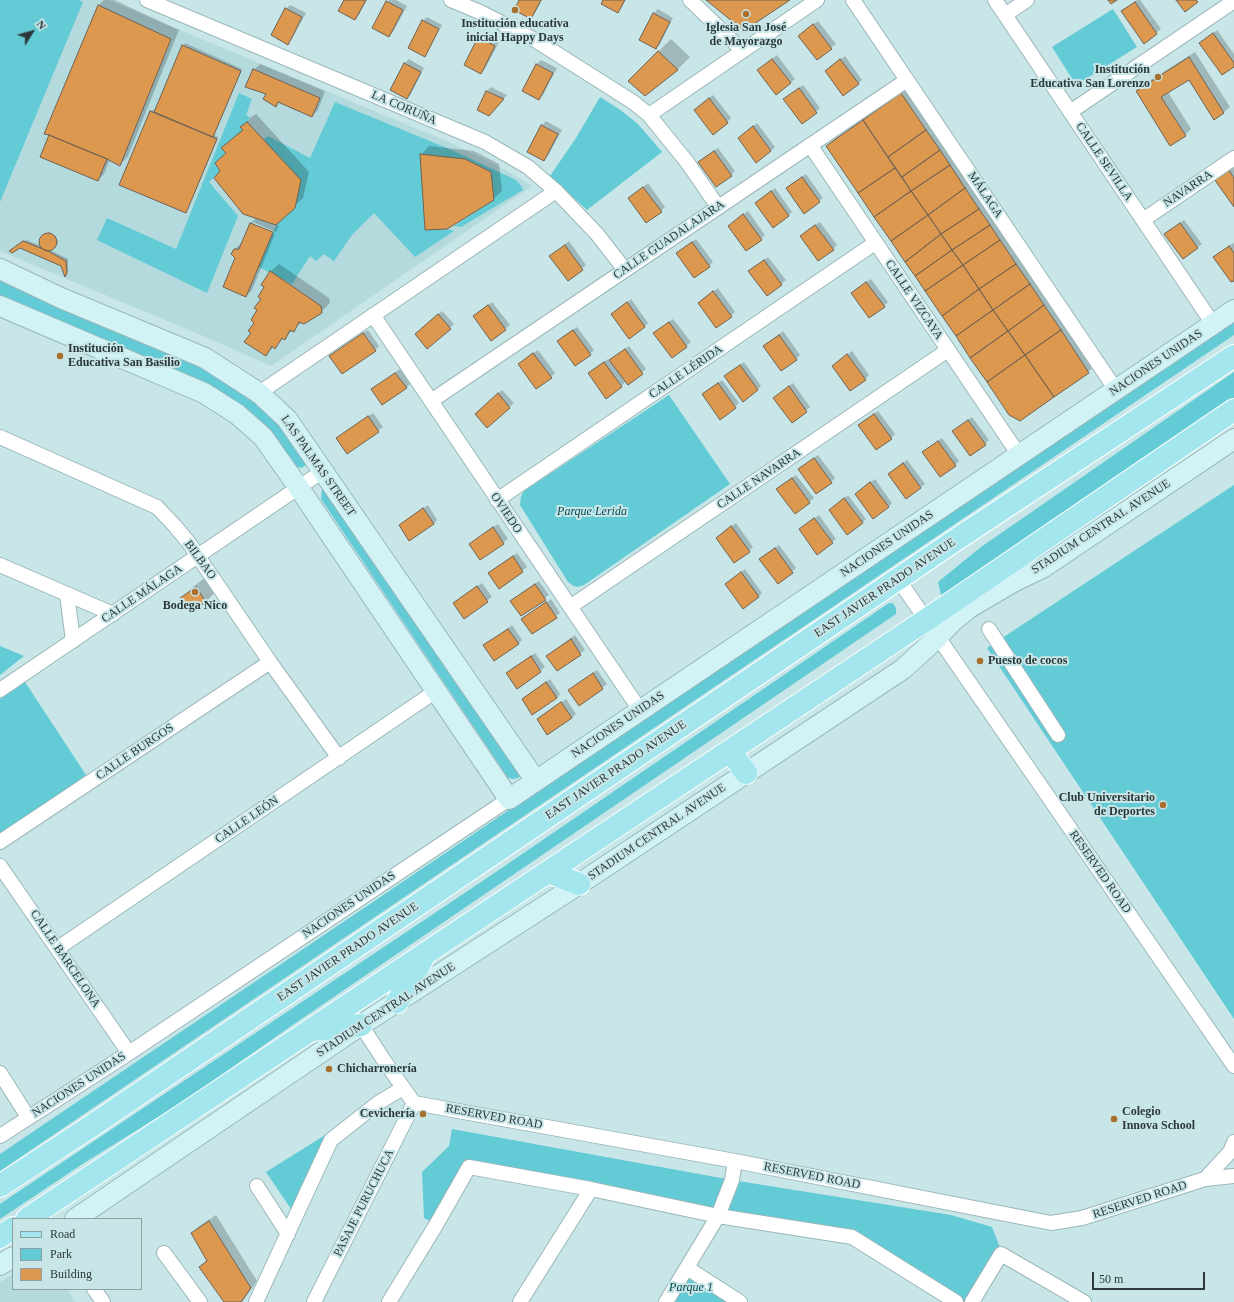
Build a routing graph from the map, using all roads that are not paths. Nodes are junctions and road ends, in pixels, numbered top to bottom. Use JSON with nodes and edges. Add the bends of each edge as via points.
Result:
{"nodes":[{"id":1,"x":147,"y":0,"type":"edge"},
{"id":2,"x":451,"y":0,"type":"edge"},
{"id":3,"x":690,"y":0,"type":"edge"},
{"id":4,"x":817,"y":0,"type":"edge"},
{"id":5,"x":853,"y":0,"type":"edge"},
{"id":6,"x":995,"y":0,"type":"edge"},
{"id":7,"x":1027,"y":0,"type":"edge"},
{"id":8,"x":1234,"y":1,"type":"edge"},
{"id":9,"x":1005,"y":14,"type":"junction"},
{"id":10,"x":743,"y":51,"type":"junction"},
{"id":11,"x":907,"y":80,"type":"junction"},
{"id":12,"x":1070,"y":112,"type":"junction"},
{"id":13,"x":649,"y":115,"type":"junction"},
{"id":14,"x":810,"y":145,"type":"junction"},
{"id":15,"x":1234,"y":158,"type":"edge"},
{"id":16,"x":556,"y":191,"type":"junction"},
{"id":17,"x":718,"y":207,"type":"junction"},
{"id":18,"x":1143,"y":220,"type":"junction"},
{"id":19,"x":876,"y":243,"type":"junction"},
{"id":20,"x":0,"y":269,"type":"edge"},
{"id":21,"x":625,"y":270,"type":"junction"},
{"id":22,"x":0,"y":306,"type":"edge"},
{"id":23,"x":1234,"y":310,"type":"edge"},
{"id":24,"x":373,"y":315,"type":"junction"},
{"id":25,"x":1213,"y":324,"type":"junction"},
{"id":26,"x":948,"y":350,"type":"junction"},
{"id":27,"x":1234,"y":356,"type":"edge"},
{"id":28,"x":1116,"y":390,"type":"junction"},
{"id":29,"x":259,"y":393,"type":"junction"},
{"id":30,"x":430,"y":401,"type":"junction"},
{"id":31,"x":1234,"y":410,"type":"edge"},
{"id":32,"x":0,"y":437,"type":"edge"},
{"id":33,"x":1234,"y":439,"type":"edge"},
{"id":34,"x":1019,"y":455,"type":"junction"},
{"id":35,"x":323,"y":472,"type":"junction"},
{"id":36,"x":299,"y":488,"type":"junction"},
{"id":37,"x":497,"y":500,"type":"junction"},
{"id":38,"x":198,"y":556,"type":"junction"},
{"id":39,"x":0,"y":565,"type":"edge"},
{"id":40,"x":898,"y":579,"type":"junction"},
{"id":41,"x":67,"y":594,"type":"junction"},
{"id":42,"x":570,"y":607,"type":"junction"},
{"id":43,"x":113,"y":614,"type":"junction"},
{"id":44,"x":932,"y":629,"type":"junction"},
{"id":45,"x":989,"y":629,"type":"dead end"},
{"id":46,"x":73,"y":641,"type":"junction"},
{"id":47,"x":270,"y":662,"type":"junction"},
{"id":48,"x":0,"y":690,"type":"edge"},
{"id":49,"x":436,"y":691,"type":"junction"},
{"id":50,"x":640,"y":710,"type":"junction"},
{"id":51,"x":1058,"y":735,"type":"dead end"},
{"id":52,"x":730,"y":751,"type":"junction"},
{"id":53,"x":338,"y":758,"type":"junction"},
{"id":54,"x":746,"y":773,"type":"junction"},
{"id":55,"x":536,"y":781,"type":"junction"},
{"id":56,"x":509,"y":799,"type":"junction"},
{"id":57,"x":0,"y":842,"type":"edge"},
{"id":58,"x":0,"y":866,"type":"edge"},
{"id":59,"x":549,"y":872,"type":"junction"},
{"id":60,"x":579,"y":884,"type":"junction"},
{"id":61,"x":58,"y":948,"type":"junction"},
{"id":62,"x":425,"y":955,"type":"junction"},
{"id":63,"x":397,"y":1002,"type":"junction"},
{"id":64,"x":361,"y":1025,"type":"junction"},
{"id":65,"x":310,"y":1030,"type":"junction"},
{"id":66,"x":129,"y":1052,"type":"junction"},
{"id":67,"x":1234,"y":1066,"type":"edge"},
{"id":68,"x":0,"y":1073,"type":"edge"},
{"id":69,"x":403,"y":1088,"type":"junction"},
{"id":70,"x":414,"y":1103,"type":"junction"},
{"id":71,"x":28,"y":1117,"type":"junction"},
{"id":72,"x":0,"y":1136,"type":"edge"},
{"id":73,"x":1234,"y":1142,"type":"edge"},
{"id":74,"x":735,"y":1160,"type":"junction"},
{"id":75,"x":1234,"y":1176,"type":"edge"},
{"id":76,"x":1205,"y":1179,"type":"junction"},
{"id":77,"x":0,"y":1186,"type":"edge"},
{"id":78,"x":257,"y":1186,"type":"dead end"},
{"id":79,"x":591,"y":1189,"type":"junction"},
{"id":80,"x":718,"y":1216,"type":"junction"},
{"id":81,"x":28,"y":1218,"type":"edge"},
{"id":82,"x":76,"y":1218,"type":"edge"},
{"id":83,"x":12,"y":1229,"type":"edge"},
{"id":84,"x":288,"y":1234,"type":"junction"},
{"id":85,"x":0,"y":1237,"type":"edge"},
{"id":86,"x":164,"y":1253,"type":"dead end"},
{"id":87,"x":12,"y":1258,"type":"edge"},
{"id":88,"x":0,"y":1265,"type":"edge"},
{"id":89,"x":687,"y":1268,"type":"junction"},
{"id":90,"x":95,"y":1290,"type":"edge"},
{"id":91,"x":103,"y":1302,"type":"edge"},
{"id":92,"x":200,"y":1302,"type":"edge"},
{"id":93,"x":256,"y":1302,"type":"edge"},
{"id":94,"x":314,"y":1302,"type":"edge"},
{"id":95,"x":389,"y":1302,"type":"edge"},
{"id":96,"x":520,"y":1302,"type":"edge"},
{"id":97,"x":666,"y":1302,"type":"edge"},
{"id":98,"x":740,"y":1302,"type":"edge"},
{"id":99,"x":956,"y":1302,"type":"edge"},
{"id":100,"x":972,"y":1302,"type":"edge"},
{"id":101,"x":1084,"y":1302,"type":"edge"}],
"edges":[{"from":1,"to":16,"type":"street","name":"LA CORUÑA","via":[[485,142],[528,167]]},
{"from":2,"to":13,"type":"street","via":[[535,40],[633,102]]},
{"from":3,"to":10,"type":"street"},
{"from":4,"to":10,"type":"street"},
{"from":5,"to":11,"type":"street","name":"MÁLAGA"},
{"from":6,"to":9,"type":"street","name":"CALLE SEVILLA"},
{"from":7,"to":9,"type":"street"},
{"from":8,"to":12,"type":"street"},
{"from":9,"to":12,"type":"street","name":"CALLE SEVILLA"},
{"from":10,"to":13,"type":"street"},
{"from":11,"to":14,"type":"street","name":"CALLE GUADALAJARA"},
{"from":11,"to":28,"type":"street","name":"MÁLAGA"},
{"from":12,"to":18,"type":"street","name":"CALLE SEVILLA"},
{"from":13,"to":17,"type":"street","via":[[687,162]]},
{"from":14,"to":17,"type":"street","name":"CALLE GUADALAJARA"},
{"from":14,"to":19,"type":"street","name":"CALLE VIZCAYA"},
{"from":15,"to":18,"type":"street","name":"NAVARRA"},
{"from":16,"to":21,"type":"street","name":"LA CORUÑA","via":[[597,234]]},
{"from":16,"to":24,"type":"street"},
{"from":17,"to":21,"type":"street","name":"CALLE GUADALAJARA"},
{"from":18,"to":25,"type":"street","name":"CALLE SEVILLA"},
{"from":19,"to":26,"type":"street","name":"CALLE VIZCAYA"},
{"from":19,"to":37,"type":"street","name":"CALLE LÉRIDA"},
{"from":20,"to":29,"type":"street","name":"LAS PALMAS STREET","via":[[61,298],[205,358]]},
{"from":21,"to":30,"type":"street","name":"CALLE GUADALAJARA"},
{"from":22,"to":36,"type":"street","via":[[186,384],[222,404],[263,437]]},
{"from":23,"to":25,"type":"street","name":"NACIONES UNIDAS"},
{"from":24,"to":29,"type":"street"},
{"from":24,"to":30,"type":"street","name":"OVIEDO"},
{"from":25,"to":28,"type":"street","name":"NACIONES UNIDAS"},
{"from":26,"to":34,"type":"street","name":"CALLE VIZCAYA"},
{"from":26,"to":42,"type":"street","name":"CALLE NAVARRA"},
{"from":27,"to":40,"type":"main road","name":"EAST JAVIER PRADO AVENUE"},
{"from":28,"to":34,"type":"street","name":"NACIONES UNIDAS"},
{"from":29,"to":35,"type":"street","name":"LAS PALMAS STREET","via":[[287,419]]},
{"from":30,"to":37,"type":"street","name":"OVIEDO"},
{"from":31,"to":44,"type":"main road"},
{"from":32,"to":38,"type":"street","name":"BILBAO","via":[[157,507]]},
{"from":33,"to":44,"type":"street","name":"STADIUM CENTRAL AVENUE","via":[[1044,567],[969,608],[953,621]]},
{"from":34,"to":50,"type":"street","name":"NACIONES UNIDAS"},
{"from":35,"to":36,"type":"street","name":"CALLE MÁLAGA"},
{"from":35,"to":55,"type":"street","name":"LAS PALMAS STREET"},
{"from":36,"to":38,"type":"street","name":"CALLE MÁLAGA"},
{"from":36,"to":49,"type":"street"},
{"from":37,"to":42,"type":"street","name":"OVIEDO"},
{"from":38,"to":43,"type":"street","name":"CALLE MÁLAGA"},
{"from":38,"to":47,"type":"street","name":"BILBAO"},
{"from":39,"to":41,"type":"street"},
{"from":40,"to":44,"type":"street","name":"RESERVED ROAD"},
{"from":40,"to":77,"type":"main road","name":"EAST JAVIER PRADO AVENUE"},
{"from":41,"to":43,"type":"street"},
{"from":41,"to":46,"type":"street"},
{"from":42,"to":50,"type":"street","name":"OVIEDO"},
{"from":43,"to":46,"type":"street","name":"CALLE MÁLAGA"},
{"from":44,"to":52,"type":"main road"},
{"from":44,"to":54,"type":"street","name":"STADIUM CENTRAL AVENUE","via":[[903,669]]},
{"from":44,"to":67,"type":"street","name":"RESERVED ROAD"},
{"from":45,"to":51,"type":"street"},
{"from":46,"to":48,"type":"street","name":"CALLE MÁLAGA"},
{"from":47,"to":53,"type":"street","name":"BILBAO"},
{"from":47,"to":57,"type":"street","name":"CALLE BURGOS"},
{"from":49,"to":53,"type":"street","name":"CALLE LEÓN"},
{"from":49,"to":56,"type":"street"},
{"from":50,"to":55,"type":"street","name":"NACIONES UNIDAS"},
{"from":52,"to":54,"type":"main road"},
{"from":52,"to":59,"type":"main road"},
{"from":53,"to":61,"type":"street","name":"CALLE LEÓN"},
{"from":54,"to":60,"type":"street","name":"STADIUM CENTRAL AVENUE"},
{"from":55,"to":56,"type":"street","name":"NACIONES UNIDAS"},
{"from":56,"to":66,"type":"street","name":"NACIONES UNIDAS"},
{"from":58,"to":61,"type":"street","name":"CALLE BARCELONA"},
{"from":59,"to":60,"type":"main road"},
{"from":59,"to":62,"type":"main road"},
{"from":60,"to":63,"type":"street","name":"STADIUM CENTRAL AVENUE"},
{"from":61,"to":66,"type":"street","name":"CALLE BARCELONA"},
{"from":62,"to":63,"type":"main road"},
{"from":62,"to":65,"type":"main road"},
{"from":63,"to":64,"type":"street","name":"STADIUM CENTRAL AVENUE"},
{"from":64,"to":65,"type":"main road"},
{"from":64,"to":69,"type":"street"},
{"from":64,"to":82,"type":"street","name":"STADIUM CENTRAL AVENUE"},
{"from":65,"to":81,"type":"main road"},
{"from":66,"to":71,"type":"street","name":"NACIONES UNIDAS"},
{"from":68,"to":71,"type":"street"},
{"from":69,"to":70,"type":"street"},
{"from":69,"to":84,"type":"street","via":[[378,1103],[331,1140]]},
{"from":70,"to":74,"type":"street","name":"RESERVED ROAD"},
{"from":70,"to":94,"type":"street","name":"PASAJE PURUCHUCA"},
{"from":71,"to":72,"type":"street","name":"NACIONES UNIDAS"},
{"from":73,"to":76,"type":"street","name":"RESERVED ROAD","via":[[1230,1152]]},
{"from":74,"to":76,"type":"street","name":"RESERVED ROAD","via":[[1051,1223],[1082,1218]]},
{"from":74,"to":80,"type":"street","via":[[732,1180]]},
{"from":75,"to":76,"type":"street","name":"RESERVED ROAD"},
{"from":78,"to":84,"type":"street"},
{"from":79,"to":80,"type":"street"},
{"from":79,"to":95,"type":"street","via":[[469,1167]]},
{"from":79,"to":96,"type":"street"},
{"from":80,"to":89,"type":"street"},
{"from":80,"to":99,"type":"street","via":[[852,1237]]},
{"from":83,"to":85,"type":"main road"},
{"from":84,"to":93,"type":"street"},
{"from":86,"to":92,"type":"street"},
{"from":87,"to":88,"type":"street"},
{"from":89,"to":97,"type":"street"},
{"from":89,"to":98,"type":"street"},
{"from":90,"to":91,"type":"street"},
{"from":100,"to":101,"type":"street","via":[[1001,1254]]}]}
